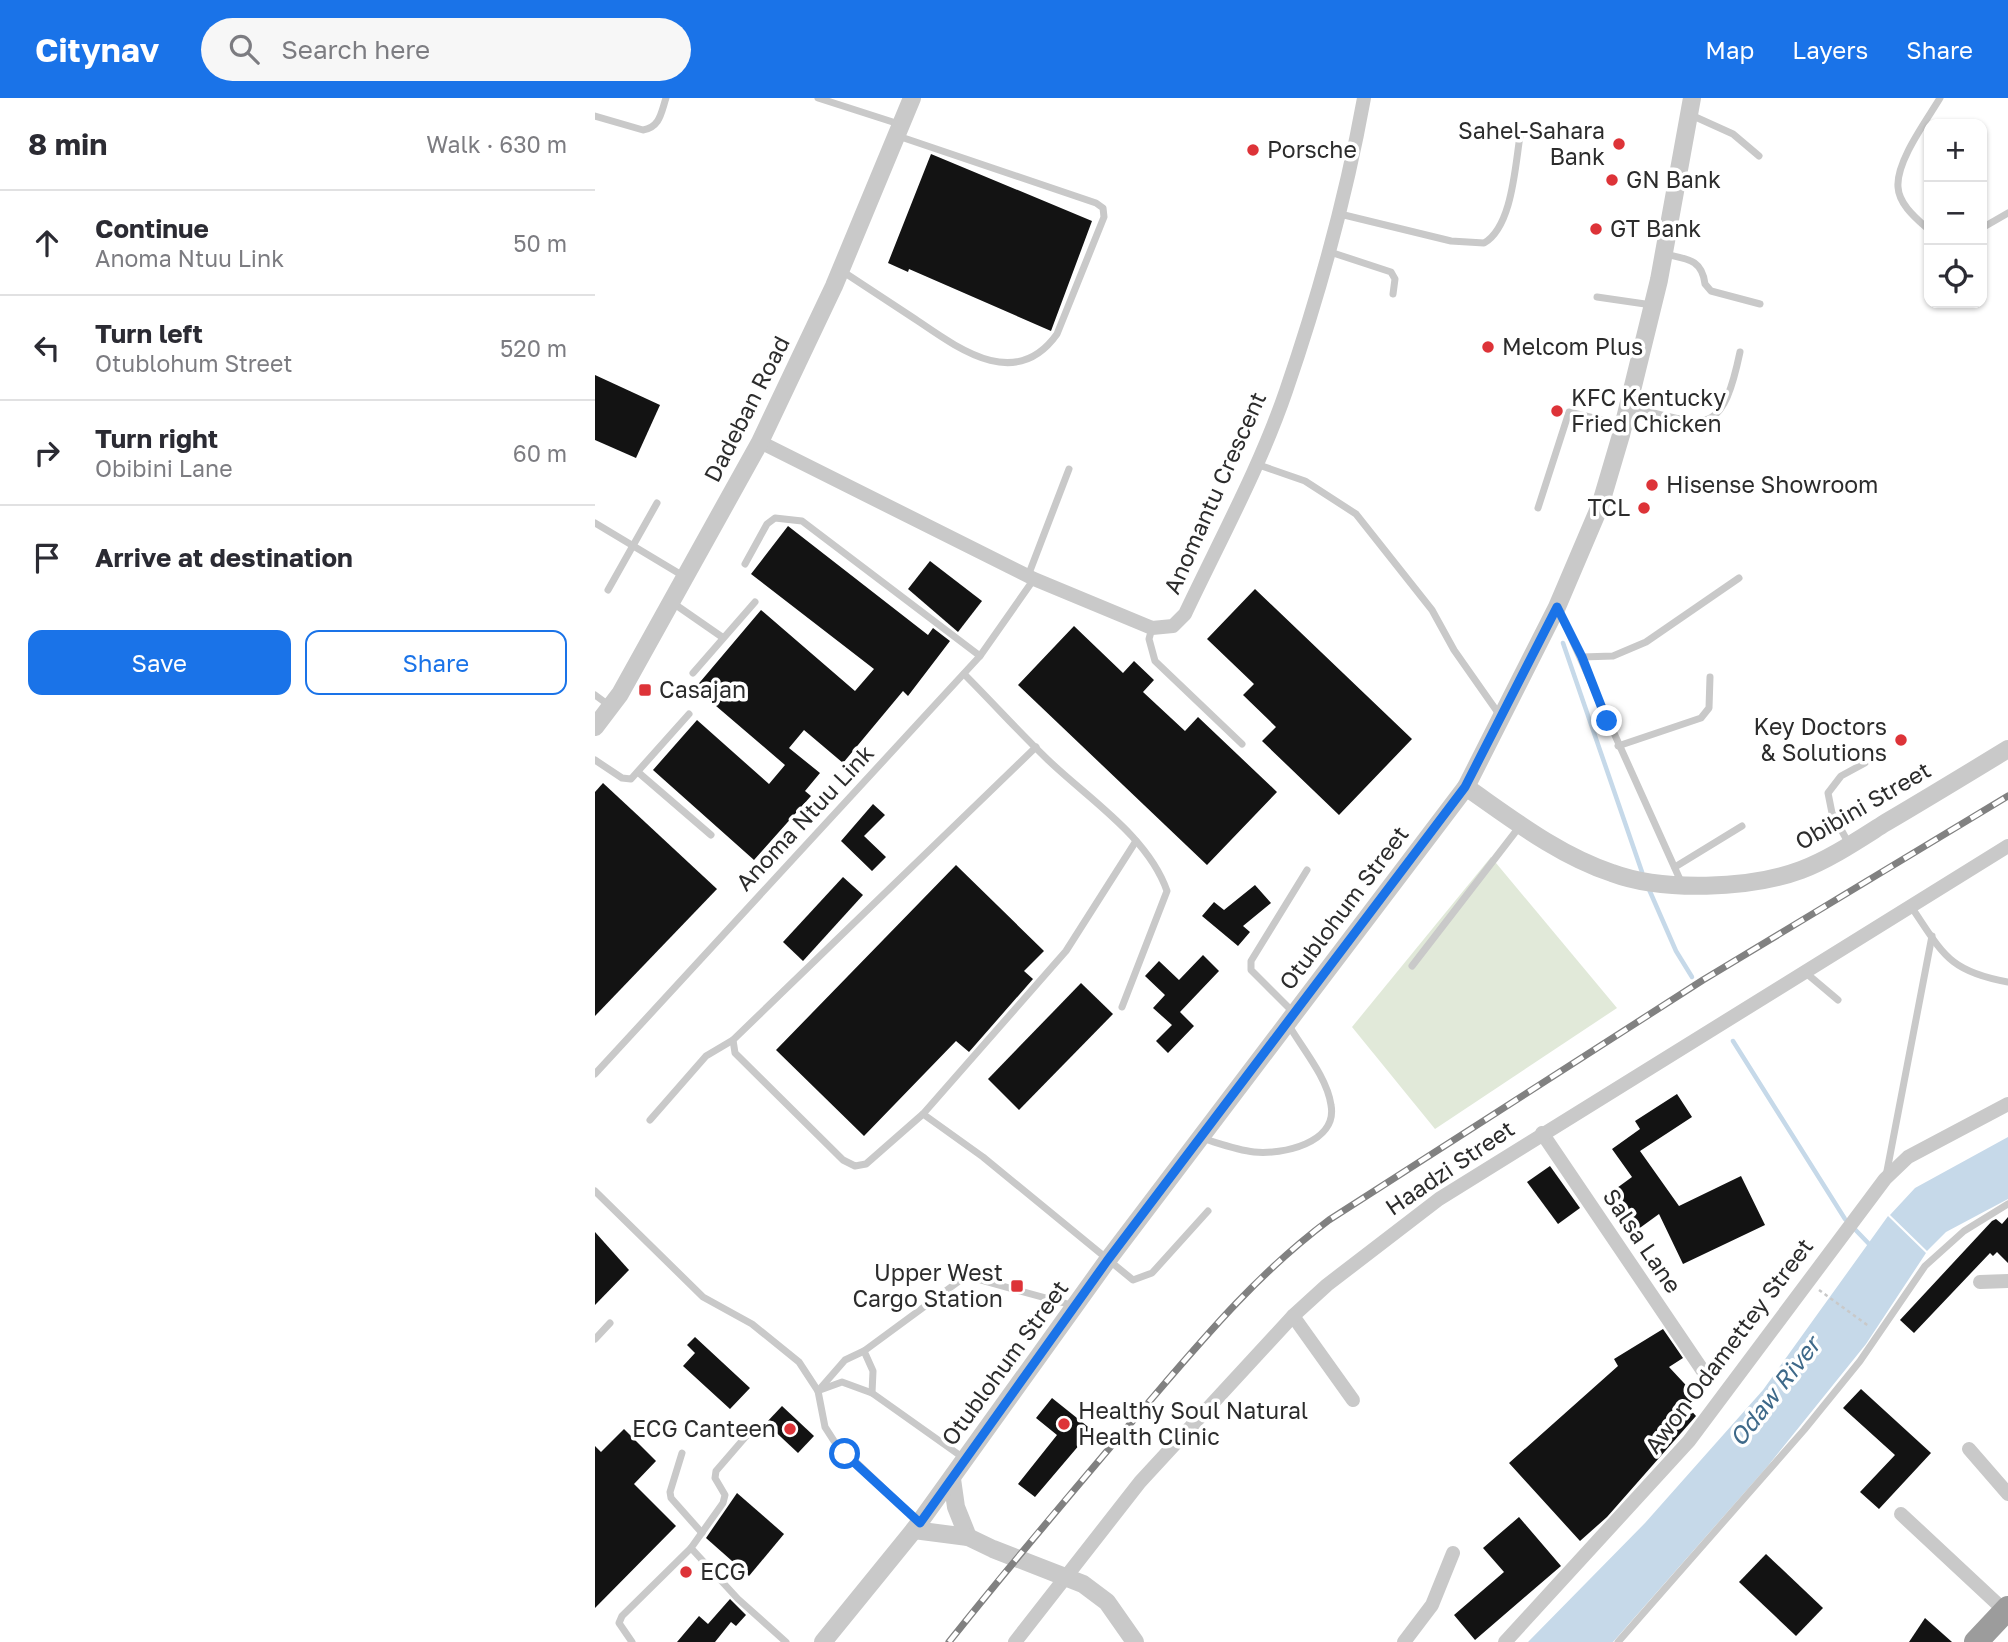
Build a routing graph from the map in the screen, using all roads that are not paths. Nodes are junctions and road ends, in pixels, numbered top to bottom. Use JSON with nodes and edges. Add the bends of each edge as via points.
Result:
{"nodes":[{"id":1,"x":666,"y":98,"type":"edge"},
{"id":2,"x":818,"y":98,"type":"edge"},
{"id":3,"x":912,"y":98,"type":"edge"},
{"id":4,"x":1363,"y":98,"type":"edge"},
{"id":5,"x":1940,"y":98,"type":"edge"},
{"id":6,"x":1691,"y":106,"type":"edge"},
{"id":7,"x":595,"y":116,"type":"edge"},
{"id":8,"x":900,"y":131,"type":"junction"},
{"id":9,"x":1520,"y":136,"type":"dead end"},
{"id":10,"x":1759,"y":156,"type":"dead end"},
{"id":11,"x":2008,"y":213,"type":"edge"},
{"id":12,"x":1340,"y":214,"type":"junction"},
{"id":13,"x":1924,"y":225,"type":"edge"},
{"id":14,"x":1987,"y":225,"type":"edge"},
{"id":15,"x":1330,"y":252,"type":"junction"},
{"id":16,"x":1664,"y":254,"type":"junction"},
{"id":17,"x":841,"y":270,"type":"junction"},
{"id":18,"x":1393,"y":294,"type":"dead end"},
{"id":19,"x":1597,"y":297,"type":"dead end"},
{"id":20,"x":1760,"y":304,"type":"dead end"},
{"id":21,"x":1652,"y":305,"type":"junction"},
{"id":22,"x":1740,"y":352,"type":"dead end"},
{"id":23,"x":1628,"y":407,"type":"junction"},
{"id":24,"x":1623,"y":425,"type":"junction"},
{"id":25,"x":760,"y":442,"type":"junction"},
{"id":26,"x":1256,"y":464,"type":"junction"},
{"id":27,"x":1069,"y":469,"type":"dead end"},
{"id":28,"x":657,"y":503,"type":"dead end"},
{"id":29,"x":1538,"y":508,"type":"dead end"},
{"id":30,"x":595,"y":523,"type":"edge"},
{"id":31,"x":634,"y":545,"type":"junction"},
{"id":32,"x":745,"y":564,"type":"dead end"},
{"id":33,"x":687,"y":578,"type":"junction"},
{"id":34,"x":1031,"y":578,"type":"junction"},
{"id":35,"x":1739,"y":578,"type":"dead end"},
{"id":36,"x":608,"y":590,"type":"dead end"},
{"id":37,"x":755,"y":602,"type":"dead end"},
{"id":38,"x":672,"y":603,"type":"junction"},
{"id":39,"x":1557,"y":607,"type":"junction"},
{"id":40,"x":1152,"y":628,"type":"junction"},
{"id":41,"x":722,"y":637,"type":"junction"},
{"id":42,"x":981,"y":656,"type":"junction"},
{"id":43,"x":1582,"y":657,"type":"junction"},
{"id":44,"x":693,"y":673,"type":"dead end"},
{"id":45,"x":964,"y":674,"type":"junction"},
{"id":46,"x":1710,"y":677,"type":"dead end"},
{"id":47,"x":595,"y":695,"type":"edge"},
{"id":48,"x":611,"y":706,"type":"junction"},
{"id":49,"x":689,"y":714,"type":"dead end"},
{"id":50,"x":1502,"y":719,"type":"junction"},
{"id":51,"x":595,"y":727,"type":"edge"},
{"id":52,"x":1242,"y":744,"type":"dead end"},
{"id":53,"x":1618,"y":746,"type":"junction"},
{"id":54,"x":1036,"y":747,"type":"junction"},
{"id":55,"x":2008,"y":749,"type":"edge"},
{"id":56,"x":595,"y":760,"type":"edge"},
{"id":57,"x":1865,"y":763,"type":"dead end"},
{"id":58,"x":639,"y":773,"type":"junction"},
{"id":59,"x":1465,"y":787,"type":"junction"},
{"id":60,"x":1521,"y":825,"type":"junction"},
{"id":61,"x":1742,"y":826,"type":"dead end"},
{"id":62,"x":711,"y":835,"type":"dead end"},
{"id":63,"x":1136,"y":841,"type":"junction"},
{"id":64,"x":1850,"y":845,"type":"junction"},
{"id":65,"x":2008,"y":846,"type":"edge"},
{"id":66,"x":1675,"y":867,"type":"junction"},
{"id":67,"x":1307,"y":870,"type":"dead end"},
{"id":68,"x":1683,"y":886,"type":"junction"},
{"id":69,"x":1910,"y":905,"type":"junction"},
{"id":70,"x":1932,"y":936,"type":"junction"},
{"id":71,"x":1412,"y":966,"type":"dead end"},
{"id":72,"x":1805,"y":972,"type":"junction"},
{"id":73,"x":2008,"y":982,"type":"edge"},
{"id":74,"x":1838,"y":1000,"type":"dead end"},
{"id":75,"x":1122,"y":1007,"type":"dead end"},
{"id":76,"x":1291,"y":1018,"type":"junction"},
{"id":77,"x":733,"y":1040,"type":"junction"},
{"id":78,"x":595,"y":1074,"type":"edge"},
{"id":79,"x":2008,"y":1104,"type":"edge"},
{"id":80,"x":923,"y":1114,"type":"junction"},
{"id":81,"x":650,"y":1120,"type":"dead end"},
{"id":82,"x":1542,"y":1133,"type":"junction"},
{"id":83,"x":1201,"y":1138,"type":"junction"},
{"id":84,"x":1885,"y":1179,"type":"junction"},
{"id":85,"x":595,"y":1191,"type":"edge"},
{"id":86,"x":2008,"y":1204,"type":"edge"},
{"id":87,"x":1208,"y":1211,"type":"dead end"},
{"id":88,"x":1107,"y":1261,"type":"junction"},
{"id":89,"x":2008,"y":1281,"type":"edge"},
{"id":90,"x":1980,"y":1282,"type":"dead end"},
{"id":91,"x":1076,"y":1306,"type":"junction"},
{"id":92,"x":1293,"y":1315,"type":"junction"},
{"id":93,"x":610,"y":1323,"type":"dead end"},
{"id":94,"x":595,"y":1339,"type":"edge"},
{"id":95,"x":864,"y":1351,"type":"junction"},
{"id":96,"x":1705,"y":1374,"type":"dead end"},
{"id":97,"x":818,"y":1391,"type":"junction"},
{"id":98,"x":872,"y":1393,"type":"junction"},
{"id":99,"x":1353,"y":1400,"type":"dead end"},
{"id":100,"x":754,"y":1427,"type":"dead end"},
{"id":101,"x":1969,"y":1449,"type":"dead end"},
{"id":102,"x":682,"y":1453,"type":"dead end"},
{"id":103,"x":966,"y":1460,"type":"junction"},
{"id":104,"x":952,"y":1479,"type":"junction"},
{"id":105,"x":2008,"y":1494,"type":"edge"},
{"id":106,"x":1901,"y":1514,"type":"dead end"},
{"id":107,"x":917,"y":1527,"type":"junction"},
{"id":108,"x":702,"y":1533,"type":"junction"},
{"id":109,"x":968,"y":1536,"type":"junction"},
{"id":110,"x":691,"y":1548,"type":"junction"},
{"id":111,"x":1453,"y":1553,"type":"dead end"},
{"id":112,"x":1064,"y":1576,"type":"junction"},
{"id":113,"x":2006,"y":1610,"type":"edge"},
{"id":114,"x":632,"y":1642,"type":"edge"},
{"id":115,"x":786,"y":1642,"type":"edge"},
{"id":116,"x":823,"y":1642,"type":"edge"},
{"id":117,"x":1015,"y":1642,"type":"edge"},
{"id":118,"x":1135,"y":1642,"type":"edge"},
{"id":119,"x":1404,"y":1642,"type":"edge"},
{"id":120,"x":1505,"y":1642,"type":"edge"},
{"id":121,"x":1618,"y":1642,"type":"edge"},
{"id":122,"x":1976,"y":1642,"type":"edge"}],
"edges":[{"from":1,"to":7,"type":"lane","via":[[659,121],[651,128],[643,130]]},
{"from":2,"to":8,"type":"lane"},
{"from":3,"to":8,"type":"street","name":"Dadeban Road"},
{"from":4,"to":12,"type":"street","name":"Anomantu Crescent"},
{"from":5,"to":13,"type":"lane","via":[[1902,165],[1898,187],[1907,210]]},
{"from":6,"to":10,"type":"lane"},
{"from":6,"to":16,"type":"street","name":"Otublohum Street"},
{"from":8,"to":17,"type":"street","name":"Dadeban Road"},
{"from":8,"to":17,"type":"lane","via":[[1103,208],[1104,217],[1057,334],[1045,350],[1030,359],[1009,363],[987,360],[951,343]]},
{"from":9,"to":12,"type":"lane","via":[[1505,217],[1497,233],[1484,243],[1451,241]]},
{"from":11,"to":14,"type":"lane"},
{"from":12,"to":15,"type":"street","name":"Anomantu Crescent"},
{"from":15,"to":18,"type":"lane","via":[[1391,272]]},
{"from":15,"to":26,"type":"street","name":"Anomantu Crescent","via":[[1286,393]]},
{"from":16,"to":20,"type":"lane","via":[[1699,264],[1711,291]]},
{"from":16,"to":21,"type":"street","name":"Otublohum Street"},
{"from":17,"to":25,"type":"street","name":"Dadeban Road"},
{"from":19,"to":21,"type":"lane"},
{"from":21,"to":23,"type":"street","name":"Otublohum Street"},
{"from":22,"to":23,"type":"lane","via":[[1733,387],[1713,419],[1700,423]]},
{"from":23,"to":24,"type":"street","name":"Otublohum Street"},
{"from":24,"to":29,"type":"lane","via":[[1569,412]]},
{"from":24,"to":39,"type":"street","name":"Otublohum Street","via":[[1600,506]]},
{"from":25,"to":33,"type":"street","name":"Dadeban Road"},
{"from":25,"to":34,"type":"street"},
{"from":26,"to":40,"type":"street","name":"Anomantu Crescent","via":[[1185,614],[1173,626]]},
{"from":26,"to":50,"type":"lane","via":[[1305,481],[1356,513],[1432,610]]},
{"from":27,"to":34,"type":"lane","name":"Anoma Ntuu Link"},
{"from":28,"to":31,"type":"lane"},
{"from":30,"to":31,"type":"lane"},
{"from":31,"to":33,"type":"lane"},
{"from":31,"to":36,"type":"lane"},
{"from":32,"to":42,"type":"lane","via":[[767,524],[785,516],[802,521]]},
{"from":33,"to":38,"type":"street","name":"Dadeban Road"},
{"from":34,"to":40,"type":"street"},
{"from":34,"to":42,"type":"lane","name":"Anoma Ntuu Link"},
{"from":35,"to":43,"type":"lane","via":[[1646,642],[1613,656]]},
{"from":37,"to":41,"type":"lane"},
{"from":38,"to":41,"type":"lane"},
{"from":38,"to":48,"type":"street","name":"Dadeban Road"},
{"from":39,"to":43,"type":"lane"},
{"from":39,"to":50,"type":"street","name":"Otublohum Street"},
{"from":40,"to":52,"type":"lane","via":[[1155,661]]},
{"from":41,"to":44,"type":"lane"},
{"from":42,"to":45,"type":"lane","name":"Anoma Ntuu Link"},
{"from":43,"to":53,"type":"lane"},
{"from":45,"to":54,"type":"lane"},
{"from":45,"to":78,"type":"lane","name":"Anoma Ntuu Link"},
{"from":46,"to":53,"type":"lane","via":[[1709,708],[1701,718]]},
{"from":47,"to":48,"type":"lane"},
{"from":48,"to":51,"type":"street","name":"Dadeban Road"},
{"from":49,"to":58,"type":"lane"},
{"from":50,"to":59,"type":"street","name":"Otublohum Street"},
{"from":53,"to":66,"type":"lane"},
{"from":54,"to":63,"type":"lane"},
{"from":54,"to":77,"type":"lane"},
{"from":55,"to":64,"type":"street","name":"Obibini Street"},
{"from":56,"to":58,"type":"lane","via":[[622,778]]},
{"from":57,"to":64,"type":"lane","via":[[1842,776],[1828,793],[1832,813]]},
{"from":58,"to":62,"type":"lane"},
{"from":59,"to":60,"type":"street","name":"Obibini Street"},
{"from":59,"to":76,"type":"street","name":"Otublohum Street"},
{"from":60,"to":68,"type":"street","name":"Obibini Street","via":[[1562,852],[1610,873]]},
{"from":60,"to":71,"type":"lane"},
{"from":61,"to":66,"type":"lane"},
{"from":63,"to":75,"type":"lane","via":[[1167,891]]},
{"from":63,"to":80,"type":"lane","via":[[1066,951]]},
{"from":64,"to":68,"type":"street","name":"Obibini Street","via":[[1801,870]]},
{"from":65,"to":69,"type":"street","name":"Haadzi Street"},
{"from":66,"to":68,"type":"lane"},
{"from":67,"to":76,"type":"lane","via":[[1251,961],[1251,970]]},
{"from":69,"to":70,"type":"lane"},
{"from":69,"to":72,"type":"street","name":"Haadzi Street"},
{"from":70,"to":73,"type":"lane","via":[[1959,968]]},
{"from":70,"to":84,"type":"lane"},
{"from":72,"to":74,"type":"lane"},
{"from":72,"to":82,"type":"street","name":"Haadzi Street"},
{"from":76,"to":83,"type":"street","name":"Otublohum Street"},
{"from":76,"to":83,"type":"lane","via":[[1328,1093],[1332,1112],[1327,1128],[1314,1140],[1273,1152],[1252,1152]]},
{"from":77,"to":80,"type":"lane","via":[[735,1053],[757,1078],[843,1160],[855,1166],[866,1164]]},
{"from":77,"to":81,"type":"lane","via":[[706,1056]]},
{"from":79,"to":84,"type":"street","name":"Awon Odamettey Street","via":[[1908,1157]]},
{"from":80,"to":88,"type":"lane","via":[[983,1157]]},
{"from":82,"to":92,"type":"street","name":"Haadzi Street","via":[[1439,1199]]},
{"from":82,"to":96,"type":"street","name":"Salsa Lane"},
{"from":83,"to":88,"type":"street","name":"Otublohum Street"},
{"from":84,"to":120,"type":"street","name":"Awon Odamettey Street","via":[[1680,1451]]},
{"from":85,"to":97,"type":"lane","via":[[703,1297],[752,1324],[799,1362]]},
{"from":86,"to":121,"type":"lane","via":[[1963,1231],[1925,1266],[1780,1458]]},
{"from":87,"to":88,"type":"lane","via":[[1144,1278],[1133,1280]]},
{"from":88,"to":91,"type":"street","name":"Otublohum Street"},
{"from":89,"to":90,"type":"street"},
{"from":91,"to":95,"type":"lane","via":[[966,1276]]},
{"from":91,"to":103,"type":"street","name":"Otublohum Street"},
{"from":92,"to":99,"type":"street"},
{"from":92,"to":112,"type":"street","name":"Haadzi Street","via":[[1140,1482]]},
{"from":93,"to":94,"type":"lane"},
{"from":95,"to":97,"type":"lane","via":[[845,1360]]},
{"from":95,"to":98,"type":"lane","via":[[873,1371]]},
{"from":97,"to":98,"type":"lane","via":[[842,1382]]},
{"from":97,"to":107,"type":"lane","via":[[825,1427],[834,1441]]},
{"from":98,"to":103,"type":"lane"},
{"from":100,"to":108,"type":"lane","via":[[716,1471],[725,1499]]},
{"from":101,"to":105,"type":"street"},
{"from":102,"to":108,"type":"lane","via":[[671,1498]]},
{"from":103,"to":104,"type":"street","name":"Otublohum Street"},
{"from":104,"to":107,"type":"street","name":"Otublohum Street"},
{"from":104,"to":109,"type":"street","via":[[956,1507]]},
{"from":106,"to":113,"type":"street"},
{"from":107,"to":109,"type":"street"},
{"from":107,"to":116,"type":"street","name":"Otublohum Street"},
{"from":108,"to":110,"type":"lane"},
{"from":109,"to":112,"type":"street"},
{"from":110,"to":114,"type":"lane","via":[[622,1616],[619,1623]]},
{"from":110,"to":115,"type":"lane"},
{"from":111,"to":119,"type":"street","via":[[1432,1605]]},
{"from":112,"to":117,"type":"street","name":"Haadzi Street"},
{"from":112,"to":118,"type":"street","via":[[1101,1596]]},
{"from":113,"to":122,"type":"highway"}]}
